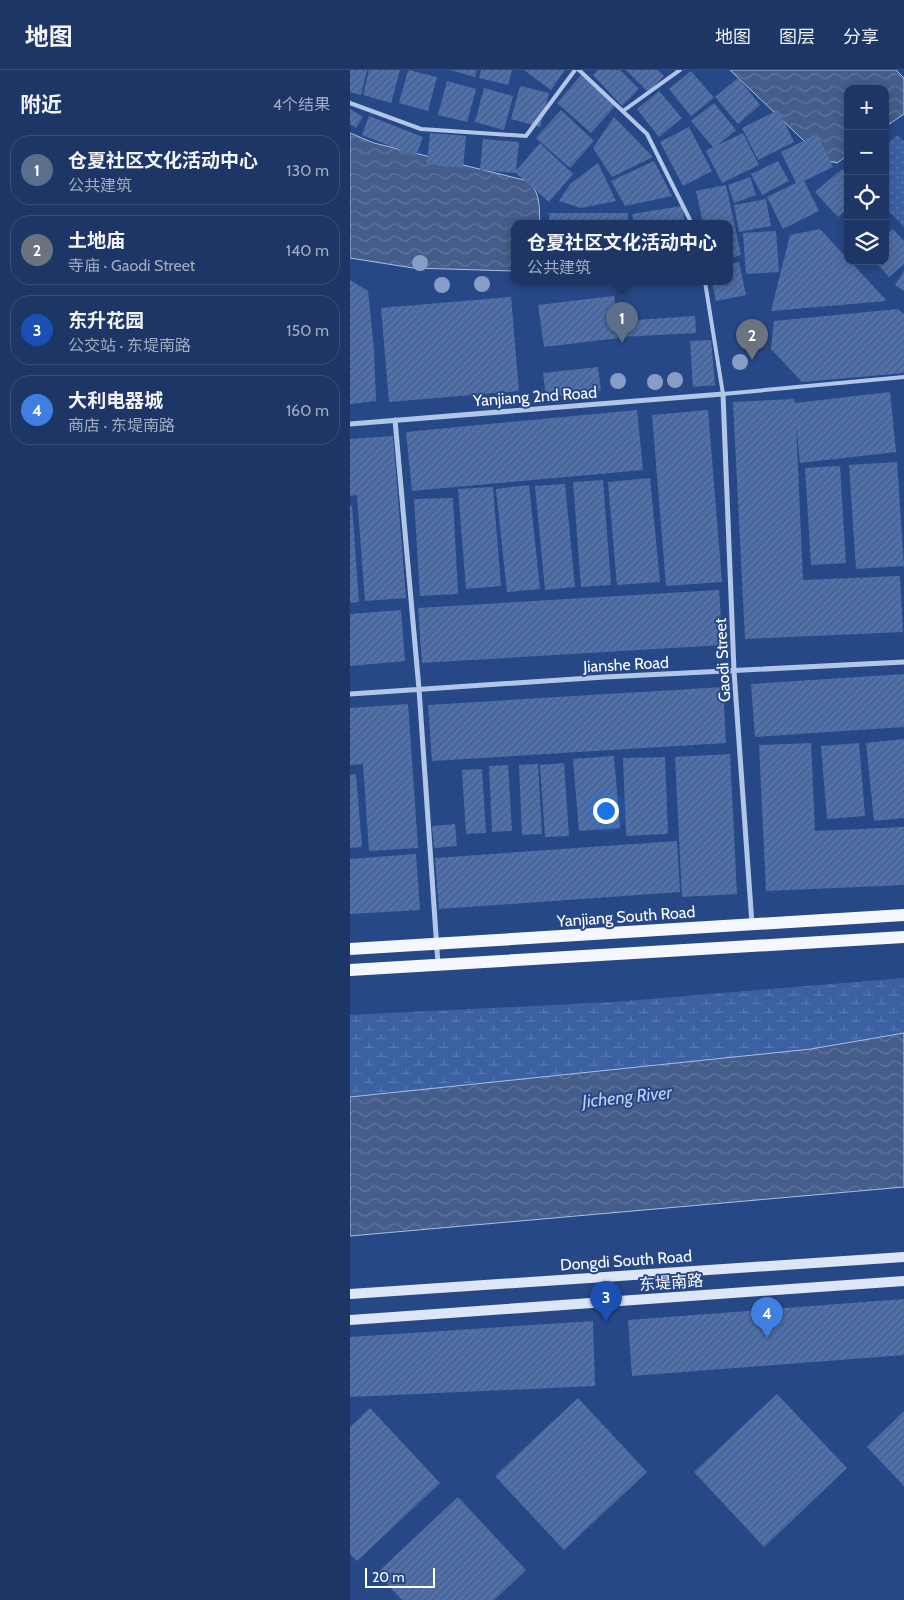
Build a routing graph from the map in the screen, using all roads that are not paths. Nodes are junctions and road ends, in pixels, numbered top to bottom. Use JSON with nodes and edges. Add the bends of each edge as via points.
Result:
{"nodes":[{"id":1,"x":575,"y":70,"type":"edge"},
{"id":2,"x":579,"y":70,"type":"edge"},
{"id":3,"x":680,"y":70,"type":"edge"},
{"id":4,"x":350,"y":102,"type":"edge"},
{"id":5,"x":623,"y":111,"type":"junction"},
{"id":6,"x":690,"y":220,"type":"edge"},
{"id":7,"x":705,"y":285,"type":"edge"},
{"id":8,"x":904,"y":377,"type":"edge"},
{"id":9,"x":723,"y":394,"type":"junction"},
{"id":10,"x":395,"y":420,"type":"junction"},
{"id":11,"x":350,"y":424,"type":"edge"},
{"id":12,"x":904,"y":662,"type":"edge"},
{"id":13,"x":734,"y":671,"type":"junction"},
{"id":14,"x":419,"y":689,"type":"junction"},
{"id":15,"x":350,"y":694,"type":"edge"},
{"id":16,"x":904,"y":915,"type":"edge"},
{"id":17,"x":752,"y":924,"type":"junction"},
{"id":18,"x":904,"y":937,"type":"edge"},
{"id":19,"x":437,"y":944,"type":"junction"},
{"id":20,"x":350,"y":949,"type":"edge"},
{"id":21,"x":438,"y":965,"type":"junction"},
{"id":22,"x":350,"y":970,"type":"edge"},
{"id":23,"x":904,"y":1257,"type":"edge"},
{"id":24,"x":904,"y":1281,"type":"edge"},
{"id":25,"x":350,"y":1294,"type":"edge"},
{"id":26,"x":350,"y":1320,"type":"edge"}],
"edges":[{"from":1,"to":4,"type":"lane","via":[[526,136],[421,129]]},
{"from":2,"to":5,"type":"lane"},
{"from":3,"to":5,"type":"lane"},
{"from":5,"to":6,"type":"lane","via":[[647,134]]},
{"from":7,"to":9,"type":"lane"},
{"from":8,"to":9,"type":"lane"},
{"from":9,"to":10,"type":"street","name":"Yanjiang 2nd Road"},
{"from":9,"to":13,"type":"street","name":"Gaodi Street"},
{"from":10,"to":11,"type":"street","name":"Yanjiang 2nd Road"},
{"from":10,"to":14,"type":"street"},
{"from":12,"to":13,"type":"street","name":"Jianshe Road"},
{"from":13,"to":14,"type":"street","name":"Jianshe Road"},
{"from":13,"to":17,"type":"street","name":"Gaodi Street"},
{"from":14,"to":15,"type":"street","name":"Jianshe Road"},
{"from":14,"to":19,"type":"street"},
{"from":16,"to":17,"type":"main road","name":"Yanjiang South Road"},
{"from":17,"to":19,"type":"main road","name":"Yanjiang South Road"},
{"from":18,"to":21,"type":"main road"},
{"from":19,"to":20,"type":"main road","name":"Yanjiang South Road"},
{"from":19,"to":21,"type":"street"},
{"from":21,"to":22,"type":"main road"},
{"from":23,"to":25,"type":"main road","name":"Dongdi South Road"},
{"from":24,"to":26,"type":"main road","name":"东堤南路"}]}
